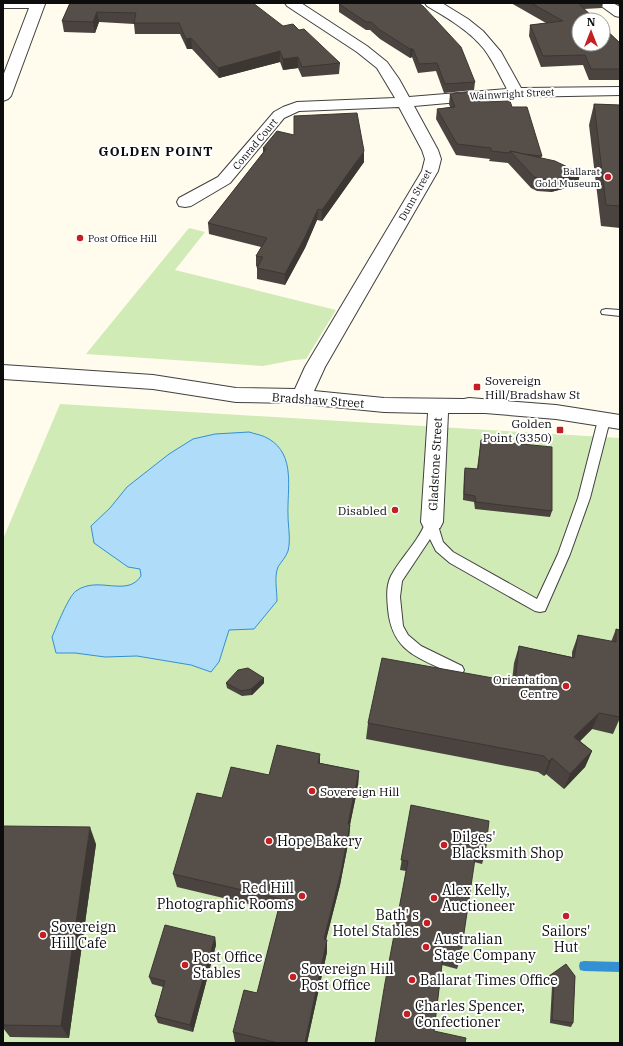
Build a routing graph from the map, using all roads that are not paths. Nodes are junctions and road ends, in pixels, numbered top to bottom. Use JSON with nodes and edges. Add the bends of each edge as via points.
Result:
{"nodes":[{"id":1,"x":38,"y":3,"type":"edge"},
{"id":2,"x":432,"y":3,"type":"edge"},
{"id":3,"x":604,"y":3,"type":"edge"},
{"id":4,"x":3,"y":4,"type":"edge"},
{"id":5,"x":299,"y":4,"type":"edge"},
{"id":6,"x":620,"y":13,"type":"edge"},
{"id":7,"x":620,"y":91,"type":"edge"},
{"id":8,"x":516,"y":93,"type":"junction"},
{"id":9,"x":3,"y":96,"type":"edge"},
{"id":10,"x":404,"y":102,"type":"junction"},
{"id":11,"x":185,"y":202,"type":"dead end"},
{"id":12,"x":606,"y":312,"type":"dead end"},
{"id":13,"x":620,"y":313,"type":"edge"},
{"id":14,"x":5,"y":371,"type":"edge"},
{"id":15,"x":304,"y":391,"type":"junction"},
{"id":16,"x":438,"y":407,"type":"junction"},
{"id":17,"x":483,"y":407,"type":"junction"},
{"id":18,"x":615,"y":418,"type":"edge"},
{"id":19,"x":432,"y":522,"type":"junction"},
{"id":20,"x":457,"y":670,"type":"edge"}],
"edges":[{"from":1,"to":4,"type":"street"},
{"from":1,"to":9,"type":"street"},
{"from":2,"to":8,"type":"street","via":[[467,26],[489,46]]},
{"from":3,"to":6,"type":"street"},
{"from":5,"to":10,"type":"street","name":"Dunn Street","via":[[374,57],[389,74]]},
{"from":7,"to":8,"type":"street","name":"Wainwright Street"},
{"from":8,"to":10,"type":"street","name":"Wainwright Street"},
{"from":10,"to":11,"type":"street","name":"Conrad Court","via":[[304,106],[281,113],[224,180]]},
{"from":10,"to":15,"type":"street","name":"Dunn Street","via":[[430,150],[433,159],[431,166],[315,367]]},
{"from":12,"to":13,"type":"lane"},
{"from":14,"to":15,"type":"street","name":"Bradshaw Street","via":[[153,382],[236,395]]},
{"from":15,"to":16,"type":"street","name":"Bradshaw Street","via":[[360,404]]},
{"from":15,"to":17,"type":"street","name":"Bradshaw Street","via":[[390,394]]},
{"from":16,"to":17,"type":"street","name":"Bradshaw Street"},
{"from":16,"to":19,"type":"street","name":"Gladstone Street"},
{"from":17,"to":18,"type":"street","name":"Bradshaw Street"},
{"from":18,"to":19,"type":"lane","via":[[564,554],[540,607],[444,553],[436,540]]},
{"from":19,"to":20,"type":"lane","via":[[424,542],[397,578],[394,591],[396,625],[402,637],[410,644]]}]}
